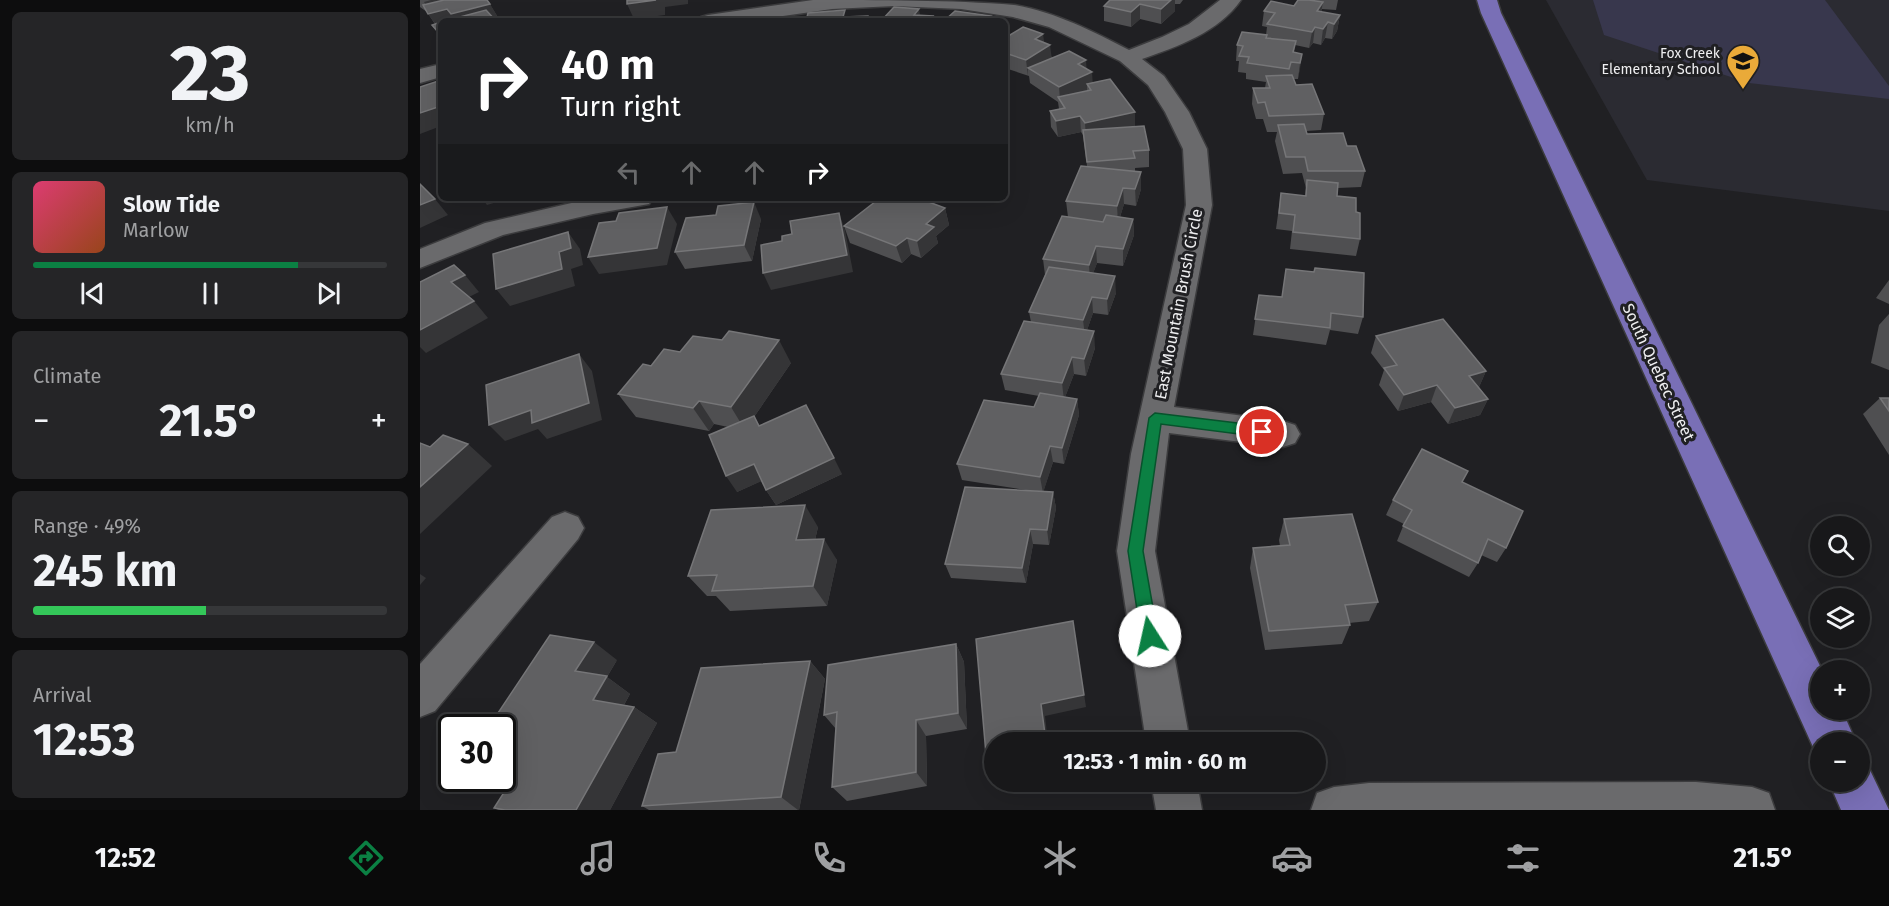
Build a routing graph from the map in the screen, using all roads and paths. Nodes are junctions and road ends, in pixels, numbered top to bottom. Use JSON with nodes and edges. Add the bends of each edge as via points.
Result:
{"nodes":[{"id":1,"x":893,"y":0,"type":"edge"},
{"id":2,"x":1231,"y":0,"type":"edge"},
{"id":3,"x":1487,"y":0,"type":"edge"},
{"id":4,"x":962,"y":1,"type":"edge"},
{"id":5,"x":734,"y":8,"type":"edge"},
{"id":6,"x":714,"y":18,"type":"edge"},
{"id":7,"x":1127,"y":57,"type":"junction"},
{"id":8,"x":438,"y":71,"type":"edge"},
{"id":9,"x":420,"y":76,"type":"edge"},
{"id":10,"x":622,"y":201,"type":"edge"},
{"id":11,"x":420,"y":259,"type":"edge"},
{"id":12,"x":1155,"y":418,"type":"junction"},
{"id":13,"x":1283,"y":434,"type":"dead end"},
{"id":14,"x":565,"y":528,"type":"dead end"},
{"id":15,"x":420,"y":696,"type":"edge"},
{"id":16,"x":1166,"y":732,"type":"edge"},
{"id":17,"x":1829,"y":732,"type":"edge"},
{"id":18,"x":1176,"y":792,"type":"edge"},
{"id":19,"x":1857,"y":792,"type":"edge"},
{"id":20,"x":1179,"y":810,"type":"edge"},
{"id":21,"x":1334,"y":810,"type":"edge"},
{"id":22,"x":1752,"y":810,"type":"edge"},
{"id":23,"x":1866,"y":810,"type":"edge"}],
"edges":[{"from":1,"to":4,"type":"street","name":"East Mountain Brush Circle"},
{"from":1,"to":5,"type":"street","name":"East Mountain Brush Circle"},
{"from":2,"to":7,"type":"street","via":[[1204,24],[1170,43]]},
{"from":3,"to":17,"type":"main road","name":"South Quebec Street"},
{"from":4,"to":7,"type":"street","name":"East Mountain Brush Circle","via":[[1056,23]]},
{"from":5,"to":6,"type":"street","name":"East Mountain Brush Circle"},
{"from":7,"to":12,"type":"street","name":"East Mountain Brush Circle","via":[[1156,81],[1177,111],[1195,149],[1199,205]]},
{"from":8,"to":9,"type":"street"},
{"from":10,"to":11,"type":"street","via":[[495,229]]},
{"from":12,"to":13,"type":"street"},
{"from":12,"to":16,"type":"street","name":"East Mountain Brush Circle","via":[[1136,551]]},
{"from":14,"to":15,"type":"street"},
{"from":18,"to":20,"type":"street"},
{"from":19,"to":23,"type":"main road"},
{"from":21,"to":22,"type":"street","via":[[1369,806],[1696,805]]}]}
